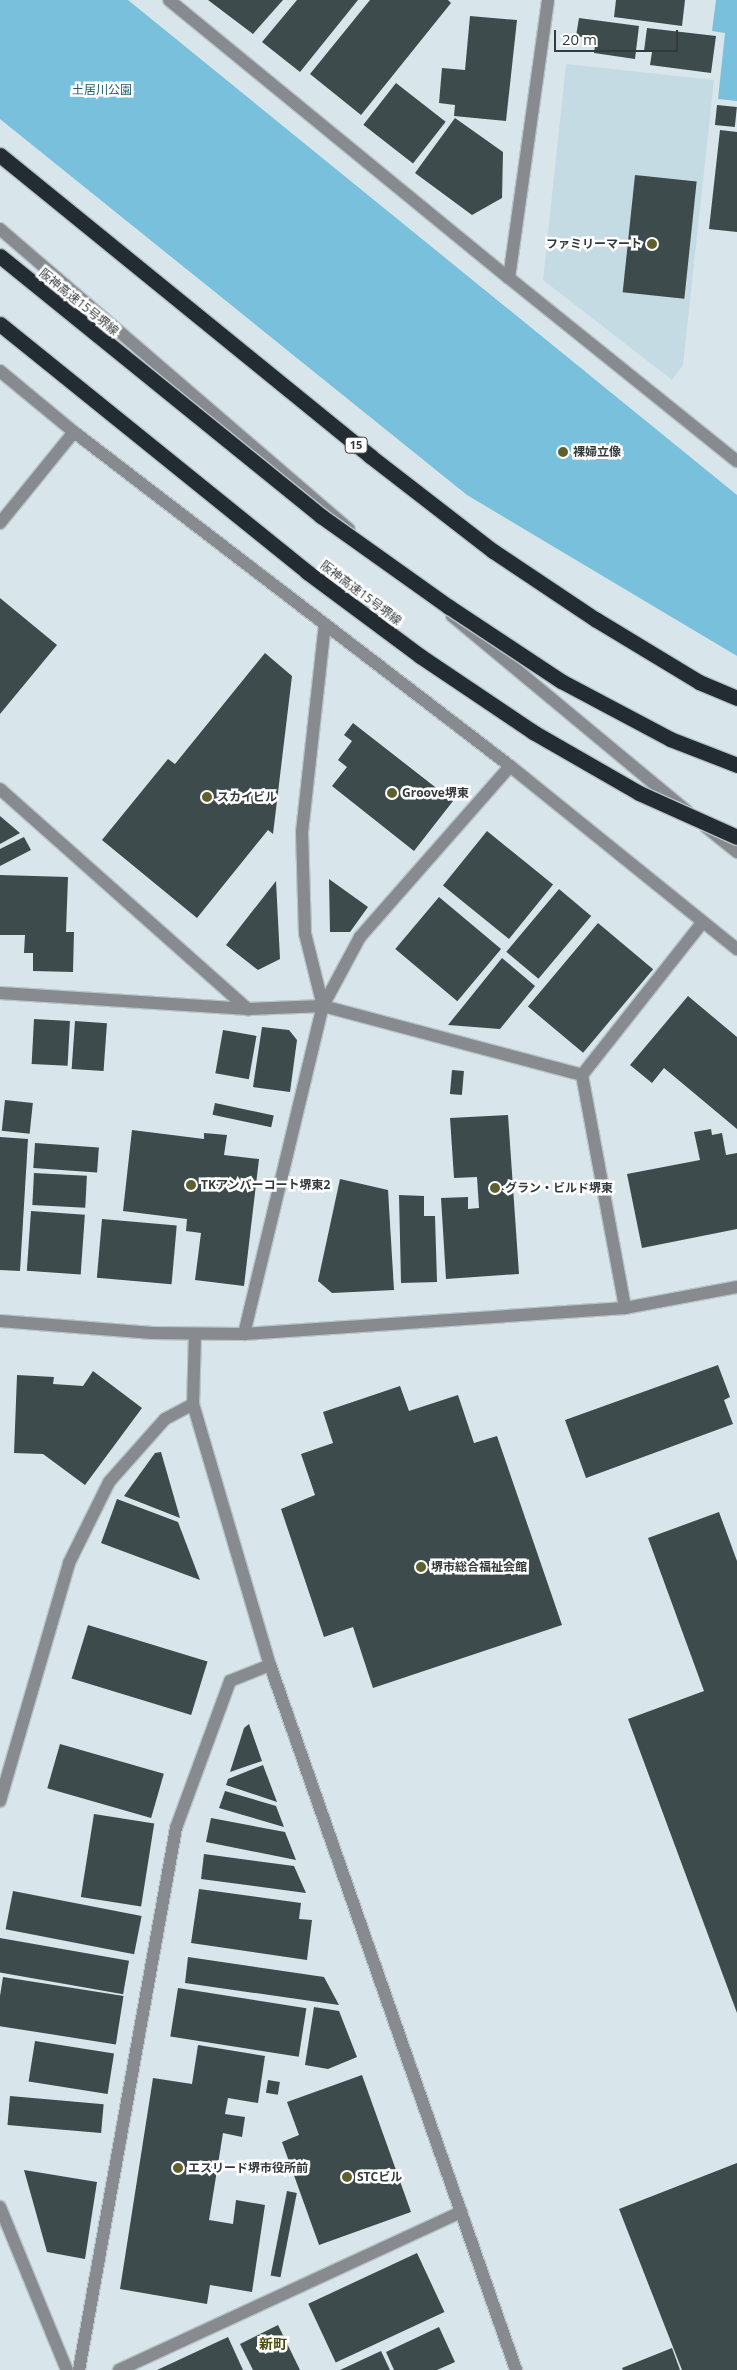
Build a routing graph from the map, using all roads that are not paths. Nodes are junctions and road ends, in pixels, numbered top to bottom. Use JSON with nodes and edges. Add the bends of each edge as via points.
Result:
{"nodes":[{"id":1,"x":169,"y":0,"type":"edge"},
{"id":2,"x":548,"y":0,"type":"edge"},
{"id":3,"x":0,"y":155,"type":"edge"},
{"id":4,"x":0,"y":229,"type":"edge"},
{"id":5,"x":0,"y":256,"type":"edge"},
{"id":6,"x":509,"y":278,"type":"junction"},
{"id":7,"x":0,"y":324,"type":"edge"},
{"id":8,"x":0,"y":371,"type":"edge"},
{"id":9,"x":74,"y":432,"type":"junction"},
{"id":10,"x":737,"y":461,"type":"edge"},
{"id":11,"x":0,"y":523,"type":"edge"},
{"id":12,"x":325,"y":624,"type":"junction"},
{"id":13,"x":737,"y":698,"type":"edge"},
{"id":14,"x":737,"y":765,"type":"edge"},
{"id":15,"x":510,"y":766,"type":"junction"},
{"id":16,"x":0,"y":789,"type":"edge"},
{"id":17,"x":737,"y":837,"type":"edge"},
{"id":18,"x":737,"y":852,"type":"edge"},
{"id":19,"x":702,"y":923,"type":"junction"},
{"id":20,"x":737,"y":949,"type":"edge"},
{"id":21,"x":0,"y":993,"type":"edge"},
{"id":22,"x":323,"y":1006,"type":"junction"},
{"id":23,"x":248,"y":1009,"type":"junction"},
{"id":24,"x":582,"y":1075,"type":"junction"},
{"id":25,"x":737,"y":1287,"type":"edge"},
{"id":26,"x":625,"y":1308,"type":"junction"},
{"id":27,"x":0,"y":1321,"type":"edge"},
{"id":28,"x":195,"y":1334,"type":"junction"},
{"id":29,"x":244,"y":1334,"type":"junction"},
{"id":30,"x":193,"y":1404,"type":"junction"},
{"id":31,"x":270,"y":1665,"type":"junction"},
{"id":32,"x":0,"y":1801,"type":"edge"},
{"id":33,"x":0,"y":2206,"type":"edge"},
{"id":34,"x":461,"y":2212,"type":"junction"},
{"id":35,"x":67,"y":2370,"type":"edge"},
{"id":36,"x":79,"y":2370,"type":"edge"},
{"id":37,"x":119,"y":2370,"type":"edge"},
{"id":38,"x":516,"y":2370,"type":"edge"}],
"edges":[{"from":1,"to":6,"type":"street"},
{"from":2,"to":6,"type":"street"},
{"from":3,"to":13,"type":"highway","number":"15","via":[[370,456],[493,551],[603,624],[699,682]]},
{"from":4,"to":18,"type":"street","via":[[380,556]]},
{"from":5,"to":14,"type":"highway","name":"阪神高速15号堺線","bridge":true,"via":[[321,516],[449,608],[561,681],[670,739]]},
{"from":6,"to":10,"type":"street"},
{"from":7,"to":17,"type":"highway","name":"阪神高速15号堺線","bridge":true,"via":[[307,572],[420,656],[533,732],[639,794]]},
{"from":8,"to":9,"type":"street"},
{"from":9,"to":11,"type":"street"},
{"from":9,"to":12,"type":"street"},
{"from":12,"to":15,"type":"street"},
{"from":12,"to":22,"type":"street","via":[[302,832],[306,932]]},
{"from":15,"to":19,"type":"street"},
{"from":15,"to":22,"type":"street","via":[[360,937]]},
{"from":16,"to":23,"type":"street"},
{"from":19,"to":20,"type":"street"},
{"from":19,"to":24,"type":"street"},
{"from":21,"to":23,"type":"street"},
{"from":22,"to":23,"type":"street"},
{"from":22,"to":24,"type":"street"},
{"from":22,"to":29,"type":"street"},
{"from":24,"to":26,"type":"street"},
{"from":25,"to":26,"type":"street"},
{"from":26,"to":29,"type":"street"},
{"from":27,"to":28,"type":"street"},
{"from":28,"to":29,"type":"street"},
{"from":28,"to":30,"type":"street"},
{"from":30,"to":31,"type":"street"},
{"from":30,"to":32,"type":"street","via":[[166,1419],[109,1482],[74,1554]]},
{"from":31,"to":34,"type":"street"},
{"from":31,"to":36,"type":"street","via":[[230,1681],[176,1828]]},
{"from":33,"to":35,"type":"street"},
{"from":34,"to":37,"type":"street"},
{"from":34,"to":38,"type":"street"}]}
